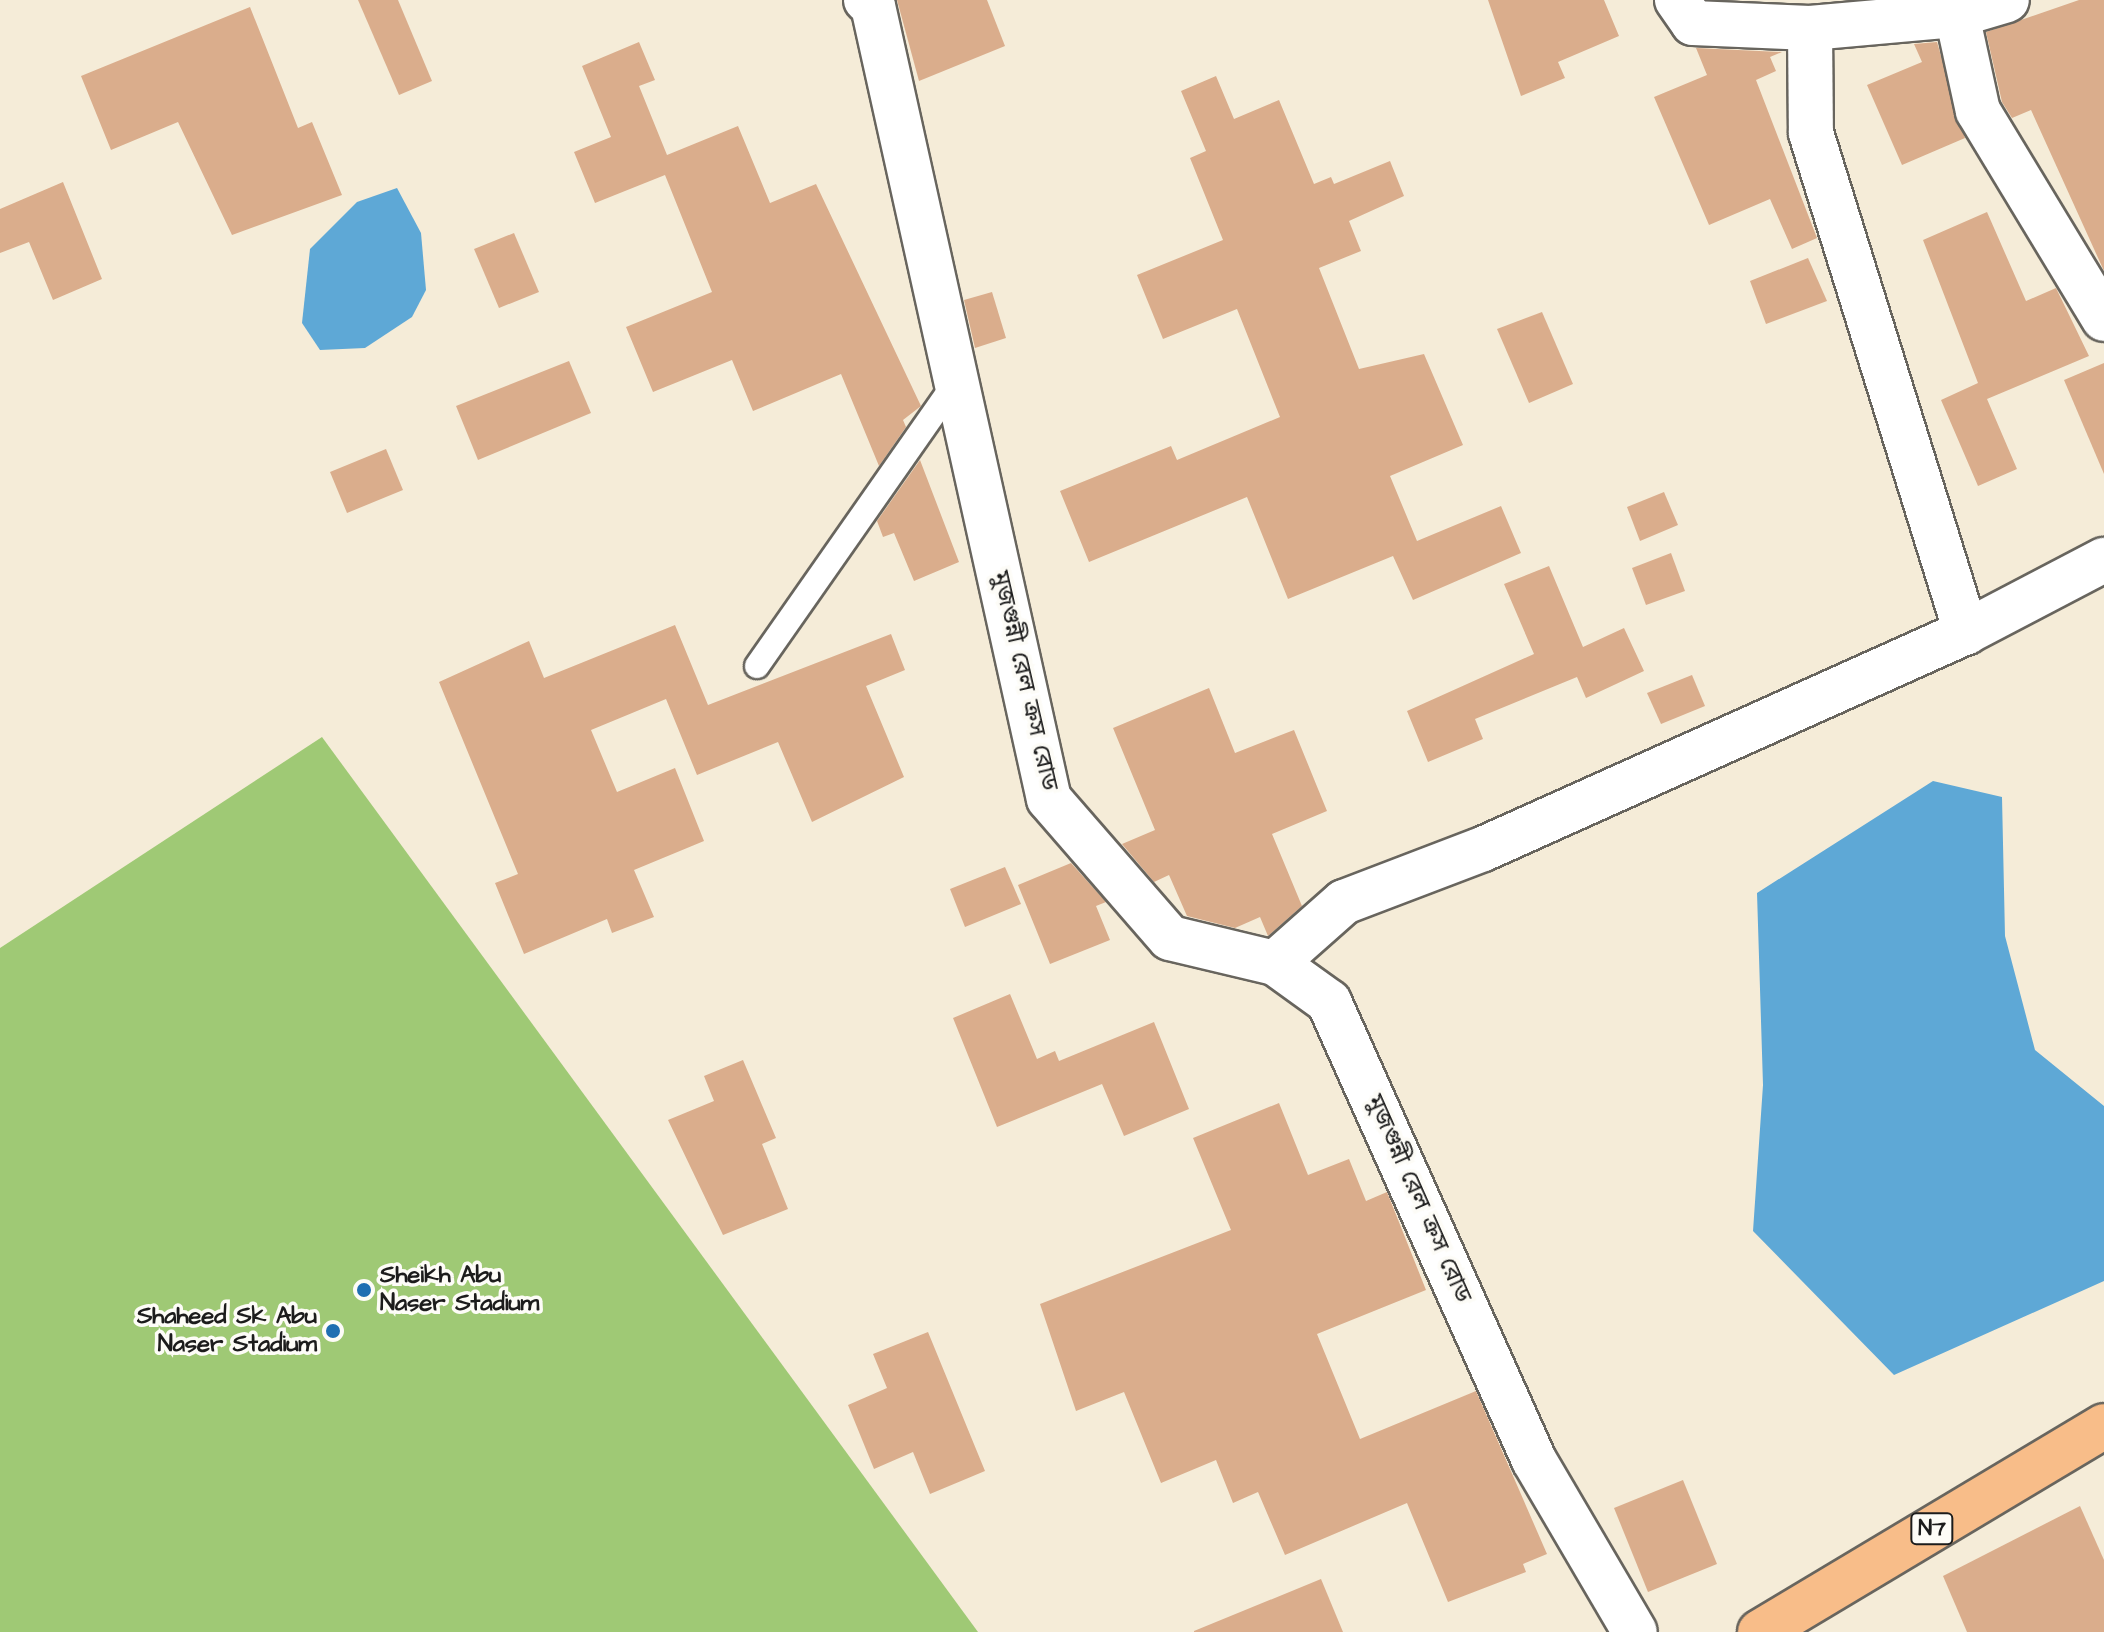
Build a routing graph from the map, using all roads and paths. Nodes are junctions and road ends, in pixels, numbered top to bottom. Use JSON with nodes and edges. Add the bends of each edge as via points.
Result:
{"nodes":[{"id":1,"x":1677,"y":0,"type":"edge"},
{"id":2,"x":2007,"y":0,"type":"edge"},
{"id":3,"x":873,"y":2,"type":"edge"},
{"id":4,"x":1957,"y":15,"type":"junction"},
{"id":5,"x":1810,"y":28,"type":"junction"},
{"id":6,"x":2104,"y":319,"type":"edge"},
{"id":7,"x":956,"y":382,"type":"junction"},
{"id":8,"x":2104,"y":560,"type":"edge"},
{"id":9,"x":1966,"y":632,"type":"junction"},
{"id":10,"x":757,"y":666,"type":"dead end"},
{"id":11,"x":1275,"y":963,"type":"junction"},
{"id":12,"x":2104,"y":1426,"type":"edge"},
{"id":13,"x":1635,"y":1632,"type":"edge"},
{"id":14,"x":1760,"y":1632,"type":"edge"}],
"edges":[{"from":1,"to":5,"type":"street","via":[[1693,23]]},
{"from":2,"to":4,"type":"street"},
{"from":3,"to":7,"type":"street","name":"মুজগুন্নী রেল ক্রস রোড"},
{"from":4,"to":5,"type":"street"},
{"from":4,"to":6,"type":"street","via":[[1978,111]]},
{"from":5,"to":9,"type":"street","via":[[1811,133]]},
{"from":7,"to":10,"type":"lane"},
{"from":7,"to":11,"type":"street","name":"মুজগুন্নী রেল ক্রস রোড","via":[[1049,799],[1170,938]]},
{"from":8,"to":9,"type":"street"},
{"from":9,"to":11,"type":"street","via":[[1483,849],[1344,902]]},
{"from":11,"to":13,"type":"street","name":"মুজগুন্নী রেল ক্রস রোড","via":[[1329,1002],[1534,1460]]},
{"from":12,"to":14,"type":"highway","number":"N7"}]}
